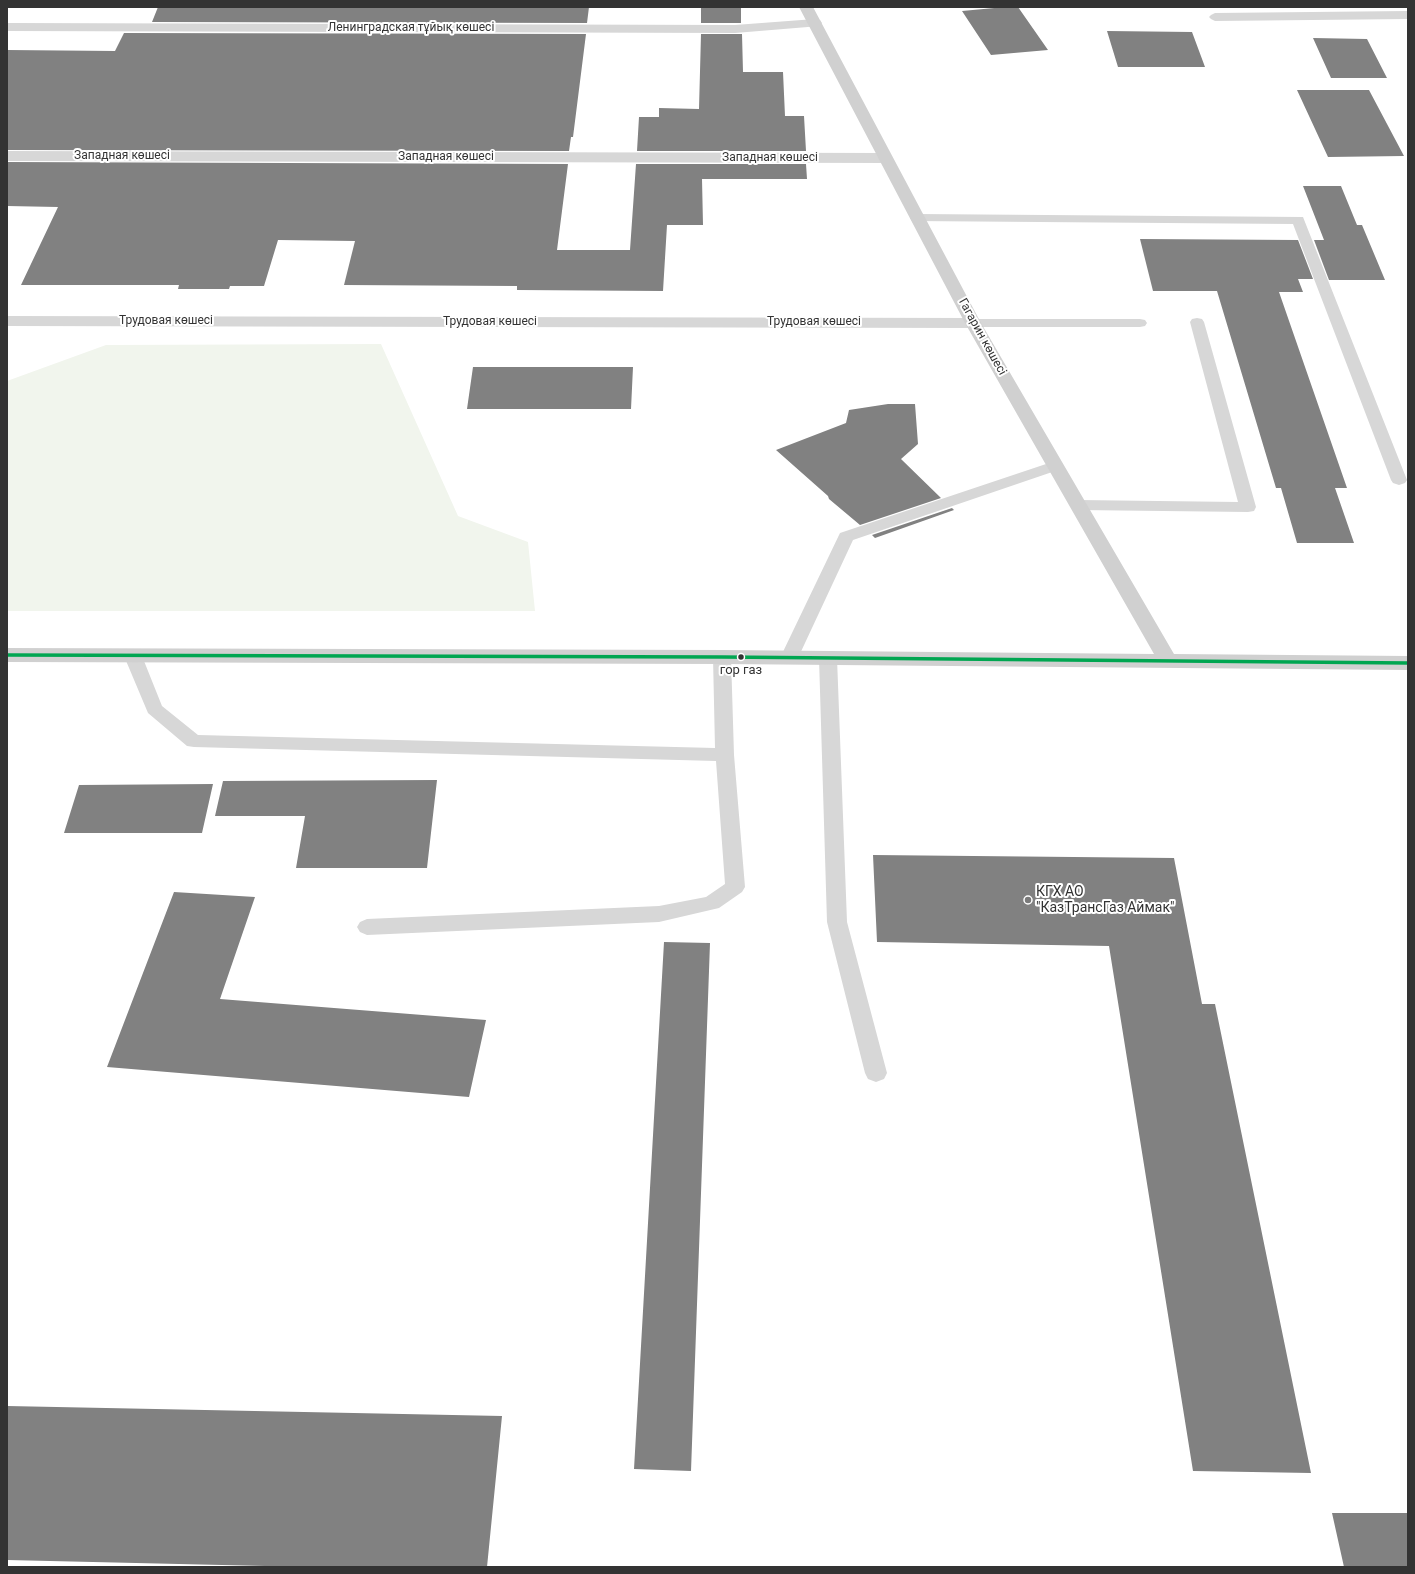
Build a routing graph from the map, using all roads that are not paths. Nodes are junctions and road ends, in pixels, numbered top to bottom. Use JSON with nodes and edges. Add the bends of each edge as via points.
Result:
{"nodes":[{"id":1,"x":806,"y":7,"type":"edge"},
{"id":2,"x":1408,"y":15,"type":"edge"},
{"id":3,"x":1215,"y":17,"type":"dead end"},
{"id":4,"x":815,"y":23,"type":"junction"},
{"id":5,"x":7,"y":27,"type":"edge"},
{"id":6,"x":7,"y":156,"type":"edge"},
{"id":7,"x":885,"y":158,"type":"junction"},
{"id":8,"x":917,"y":218,"type":"junction"},
{"id":9,"x":7,"y":321,"type":"edge"},
{"id":10,"x":1197,"y":322,"type":"dead end"},
{"id":11,"x":973,"y":323,"type":"junction"},
{"id":12,"x":1140,"y":323,"type":"dead end"},
{"id":13,"x":1055,"y":466,"type":"junction"},
{"id":14,"x":1399,"y":480,"type":"dead end"},
{"id":15,"x":1078,"y":505,"type":"junction"},
{"id":16,"x":7,"y":655,"type":"edge"},
{"id":17,"x":133,"y":656,"type":"junction"},
{"id":18,"x":722,"y":657,"type":"junction"},
{"id":19,"x":788,"y":658,"type":"junction"},
{"id":20,"x":828,"y":658,"type":"junction"},
{"id":21,"x":1168,"y":661,"type":"junction"},
{"id":22,"x":1408,"y":663,"type":"edge"},
{"id":23,"x":725,"y":755,"type":"junction"},
{"id":24,"x":367,"y":927,"type":"dead end"},
{"id":25,"x":876,"y":1073,"type":"dead end"}],
"edges":[{"from":1,"to":4,"type":"street","name":"Гагарин көшесі"},
{"from":2,"to":3,"type":"lane"},
{"from":4,"to":5,"type":"street","name":"Ленинградская тұйық көшесі","via":[[735,29]]},
{"from":4,"to":7,"type":"street","name":"Гагарин көшесі"},
{"from":6,"to":7,"type":"street","name":"Западная көшесі"},
{"from":7,"to":8,"type":"street","name":"Гагарин көшесі"},
{"from":8,"to":11,"type":"street","name":"Гагарин көшесі"},
{"from":8,"to":14,"type":"lane","via":[[1298,220]]},
{"from":9,"to":11,"type":"street","name":"Трудовая көшесі"},
{"from":10,"to":15,"type":"lane","via":[[1248,507]]},
{"from":11,"to":12,"type":"lane"},
{"from":11,"to":13,"type":"street","name":"Гагарин көшесі"},
{"from":13,"to":15,"type":"street","name":"Гагарин көшесі"},
{"from":13,"to":19,"type":"lane","via":[[846,537]]},
{"from":15,"to":21,"type":"street","name":"Гагарин көшесі"},
{"from":16,"to":17,"type":"street"},
{"from":17,"to":18,"type":"street"},
{"from":17,"to":23,"type":"lane","via":[[154,709],[194,741]]},
{"from":18,"to":19,"type":"street"},
{"from":18,"to":23,"type":"lane"},
{"from":19,"to":20,"type":"street"},
{"from":20,"to":21,"type":"street"},
{"from":20,"to":25,"type":"lane","via":[[837,922]]},
{"from":21,"to":22,"type":"street"},
{"from":23,"to":24,"type":"lane","via":[[734,887],[712,903],[659,914]]}]}
